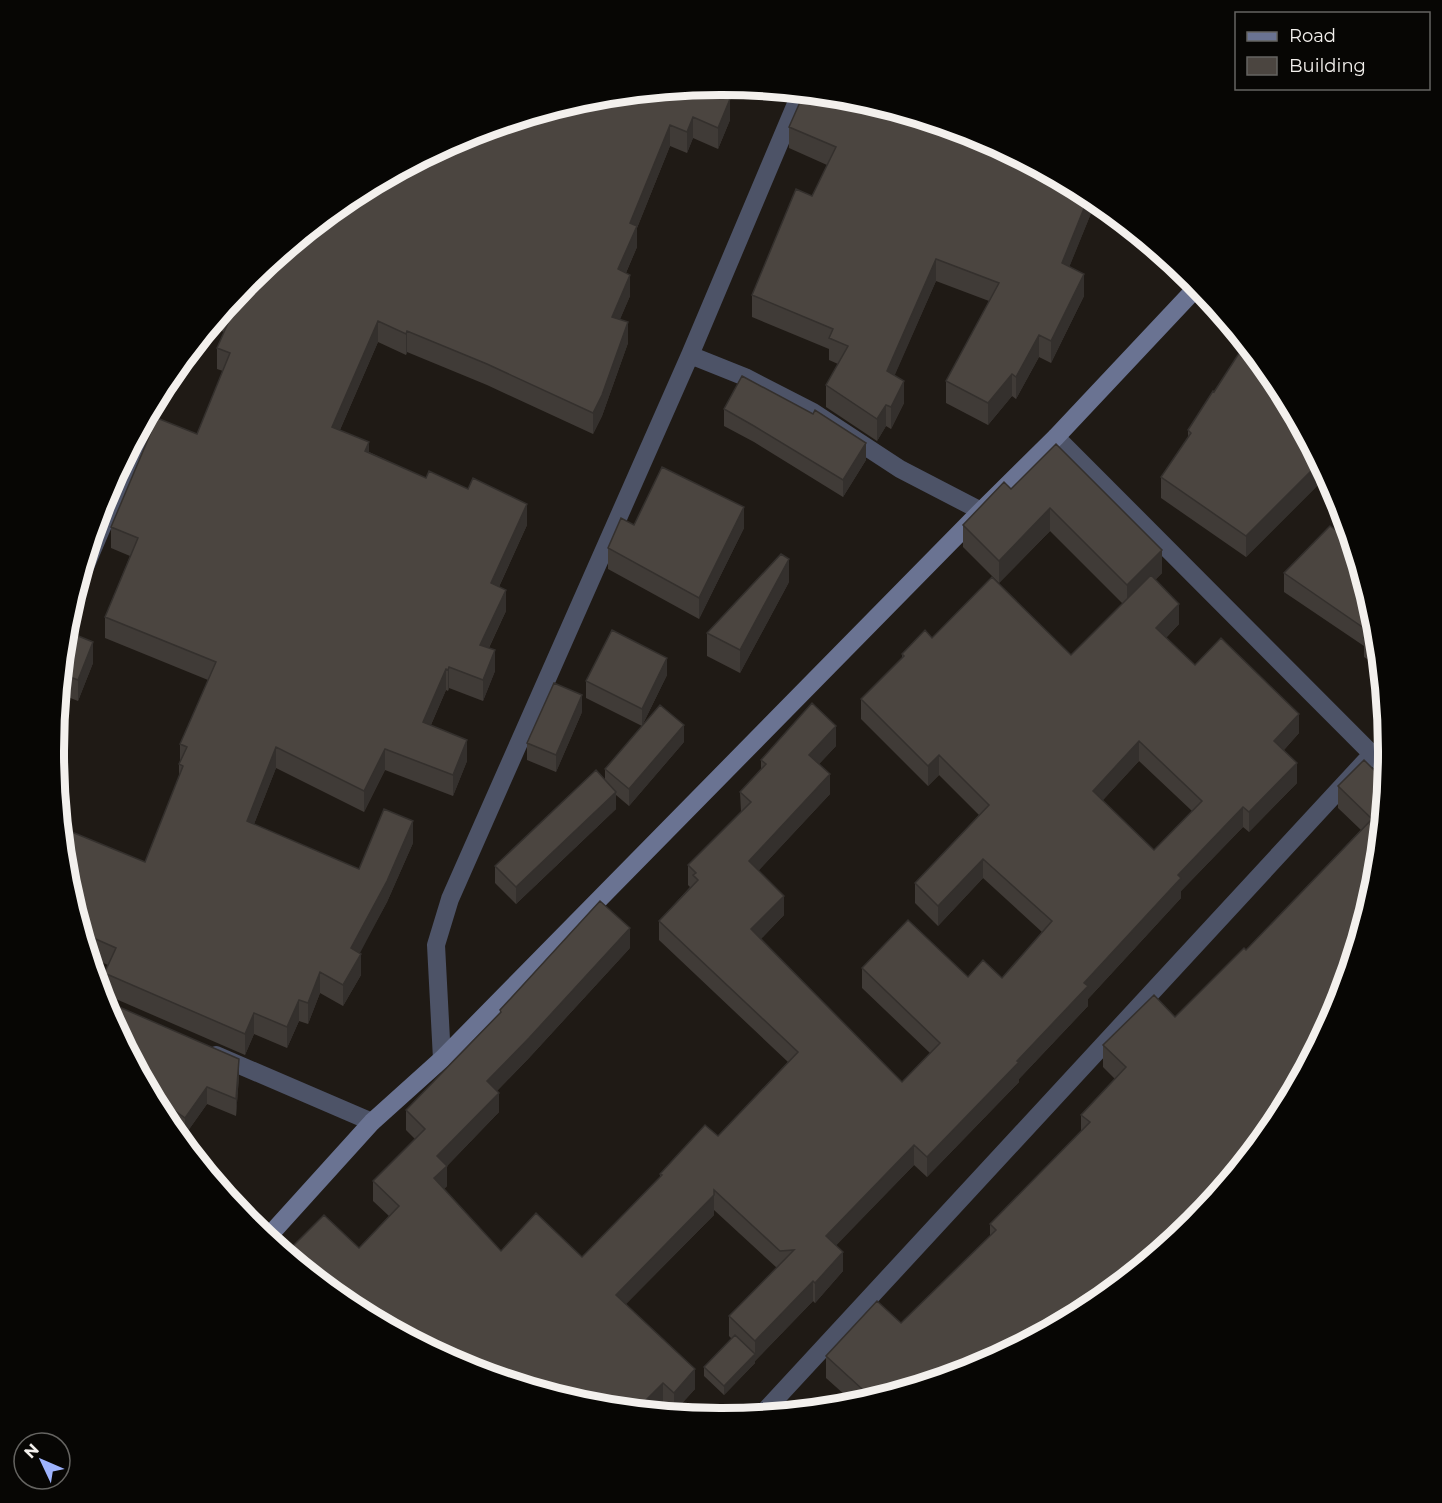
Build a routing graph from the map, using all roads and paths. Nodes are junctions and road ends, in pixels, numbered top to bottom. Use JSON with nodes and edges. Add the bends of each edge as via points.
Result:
{"nodes":[{"id":1,"x":798,"y":100,"type":"edge"},
{"id":2,"x":1191,"y":293,"type":"edge"},
{"id":3,"x":690,"y":355,"type":"junction"},
{"id":4,"x":1056,"y":437,"type":"junction"},
{"id":5,"x":981,"y":511,"type":"junction"},
{"id":6,"x":1372,"y":754,"type":"junction"},
{"id":7,"x":1378,"y":760,"type":"edge"},
{"id":8,"x":201,"y":1048,"type":"edge"},
{"id":9,"x":442,"y":1059,"type":"junction"},
{"id":10,"x":372,"y":1122,"type":"junction"},
{"id":11,"x":273,"y":1231,"type":"edge"},
{"id":12,"x":769,"y":1406,"type":"edge"}],
"edges":[{"from":1,"to":3,"type":"street"},
{"from":2,"to":4,"type":"street"},
{"from":3,"to":5,"type":"street","via":[[745,377],[813,412],[900,469]]},
{"from":3,"to":9,"type":"street","via":[[450,899],[436,945]]},
{"from":4,"to":5,"type":"street"},
{"from":4,"to":6,"type":"street"},
{"from":5,"to":9,"type":"street"},
{"from":6,"to":7,"type":"street"},
{"from":6,"to":12,"type":"street"},
{"from":8,"to":10,"type":"street"},
{"from":9,"to":10,"type":"street"},
{"from":10,"to":11,"type":"street"}]}
